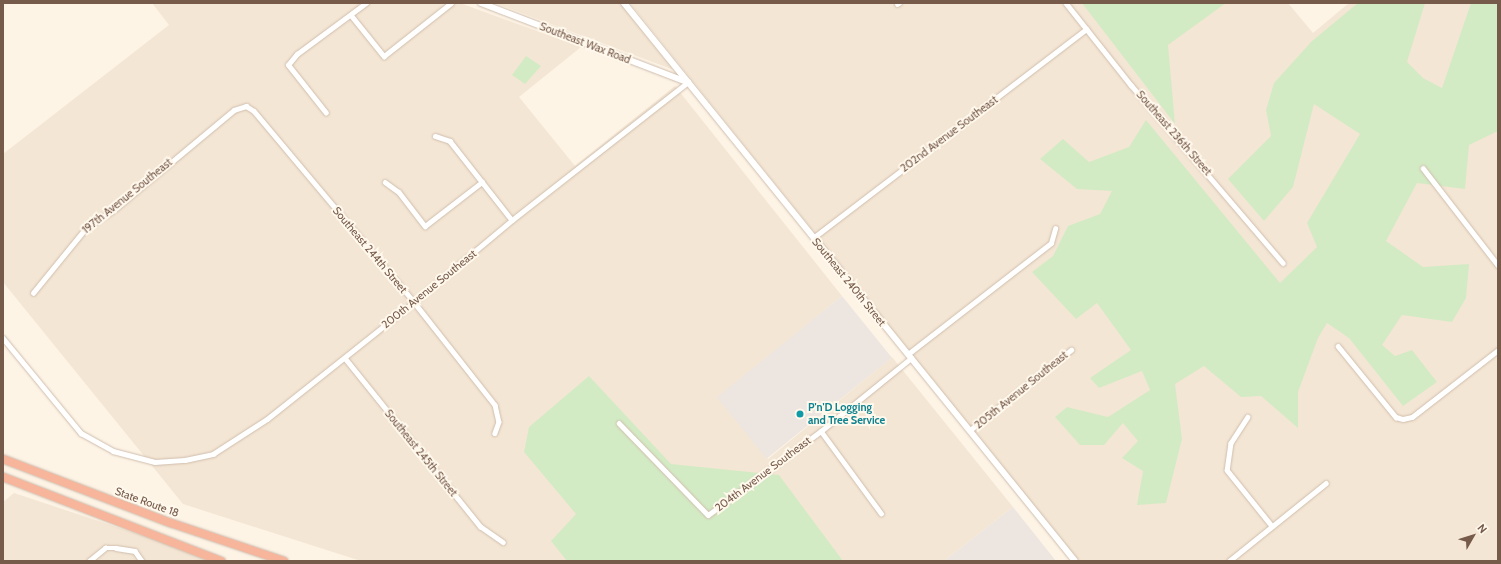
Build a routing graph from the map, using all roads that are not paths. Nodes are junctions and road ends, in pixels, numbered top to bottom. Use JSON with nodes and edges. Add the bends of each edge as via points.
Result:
{"nodes":[{"id":1,"x":366,"y":3,"type":"edge"},
{"id":2,"x":451,"y":3,"type":"edge"},
{"id":3,"x":481,"y":3,"type":"edge"},
{"id":4,"x":624,"y":3,"type":"edge"},
{"id":5,"x":1066,"y":3,"type":"edge"},
{"id":6,"x":351,"y":15,"type":"junction"},
{"id":7,"x":1086,"y":29,"type":"junction"},
{"id":8,"x":688,"y":82,"type":"junction"},
{"id":9,"x":254,"y":111,"type":"joint"},
{"id":10,"x":326,"y":113,"type":"dead end"},
{"id":11,"x":436,"y":136,"type":"dead end"},
{"id":12,"x":1423,"y":168,"type":"dead end"},
{"id":13,"x":385,"y":182,"type":"dead end"},
{"id":14,"x":482,"y":182,"type":"junction"},
{"id":15,"x":512,"y":220,"type":"junction"},
{"id":16,"x":1056,"y":229,"type":"dead end"},
{"id":17,"x":813,"y":238,"type":"junction"},
{"id":18,"x":1283,"y":263,"type":"dead end"},
{"id":19,"x":1498,"y":265,"type":"edge"},
{"id":20,"x":33,"y":293,"type":"dead end"},
{"id":21,"x":414,"y":302,"type":"junction"},
{"id":22,"x":3,"y":338,"type":"edge"},
{"id":23,"x":1338,"y":346,"type":"dead end"},
{"id":24,"x":1071,"y":350,"type":"dead end"},
{"id":25,"x":1498,"y":350,"type":"edge"},
{"id":26,"x":909,"y":356,"type":"junction"},
{"id":27,"x":344,"y":358,"type":"junction"},
{"id":28,"x":1248,"y":418,"type":"dead end"},
{"id":29,"x":619,"y":423,"type":"dead end"},
{"id":30,"x":970,"y":430,"type":"junction"},
{"id":31,"x":821,"y":431,"type":"junction"},
{"id":32,"x":495,"y":433,"type":"dead end"},
{"id":33,"x":3,"y":459,"type":"edge"},
{"id":34,"x":3,"y":477,"type":"edge"},
{"id":35,"x":1326,"y":483,"type":"dead end"},
{"id":36,"x":881,"y":513,"type":"dead end"},
{"id":37,"x":1272,"y":526,"type":"junction"},
{"id":38,"x":503,"y":542,"type":"dead end"},
{"id":39,"x":88,"y":561,"type":"edge"},
{"id":40,"x":142,"y":561,"type":"edge"},
{"id":41,"x":221,"y":561,"type":"edge"},
{"id":42,"x":284,"y":561,"type":"edge"},
{"id":43,"x":1075,"y":561,"type":"edge"},
{"id":44,"x":1229,"y":561,"type":"edge"}],
"edges":[{"from":1,"to":6,"type":"street"},
{"from":2,"to":6,"type":"street","via":[[384,56]]},
{"from":3,"to":8,"type":"main road","name":"Southeast Wax Road"},
{"from":4,"to":8,"type":"main road","name":"Southeast 240th Street"},
{"from":5,"to":7,"type":"street","name":"Southeast 236th Street"},
{"from":6,"to":10,"type":"street","via":[[297,54],[288,65]]},
{"from":7,"to":17,"type":"street","name":"202nd Avenue Southeast"},
{"from":7,"to":18,"type":"street","name":"Southeast 236th Street"},
{"from":8,"to":15,"type":"street","name":"200th Avenue Southeast"},
{"from":8,"to":17,"type":"main road","name":"Southeast 240th Street"},
{"from":9,"to":20,"type":"street","name":"197th Avenue Southeast","via":[[246,106],[234,110],[114,210],[86,228]]},
{"from":9,"to":21,"type":"street","name":"Southeast 244th Street"},
{"from":11,"to":14,"type":"street","via":[[450,141]]},
{"from":12,"to":19,"type":"street"},
{"from":13,"to":14,"type":"street","via":[[399,192],[426,226]]},
{"from":14,"to":15,"type":"street"},
{"from":15,"to":21,"type":"street","name":"200th Avenue Southeast"},
{"from":16,"to":26,"type":"street","name":"204th Avenue Southeast","via":[[1051,243]]},
{"from":17,"to":26,"type":"main road","name":"Southeast 240th Street"},
{"from":21,"to":27,"type":"street","name":"200th Avenue Southeast"},
{"from":21,"to":32,"type":"street","name":"Southeast 244th Street","via":[[495,405],[499,422]]},
{"from":22,"to":27,"type":"street","name":"200th Avenue Southeast","via":[[81,433],[113,451],[155,462],[185,460],[213,454],[267,419]]},
{"from":23,"to":25,"type":"street","via":[[1396,417],[1403,420],[1412,417]]},
{"from":24,"to":30,"type":"street","name":"205th Avenue Southeast"},
{"from":26,"to":30,"type":"main road","name":"Southeast 240th Street"},
{"from":26,"to":31,"type":"street","name":"204th Avenue Southeast"},
{"from":27,"to":38,"type":"street","name":"Southeast 245th Street","via":[[480,526]]},
{"from":28,"to":37,"type":"street","via":[[1231,443],[1227,470]]},
{"from":29,"to":31,"type":"street","name":"204th Avenue Southeast","via":[[708,515]]},
{"from":30,"to":43,"type":"main road","name":"Southeast 240th Street"},
{"from":31,"to":36,"type":"street"},
{"from":33,"to":42,"type":"highway","name":"State Route 18","via":[[171,523]]},
{"from":34,"to":41,"type":"highway"},
{"from":35,"to":37,"type":"street"},
{"from":37,"to":44,"type":"street"},
{"from":39,"to":40,"type":"street","via":[[105,548],[135,551]]}]}
